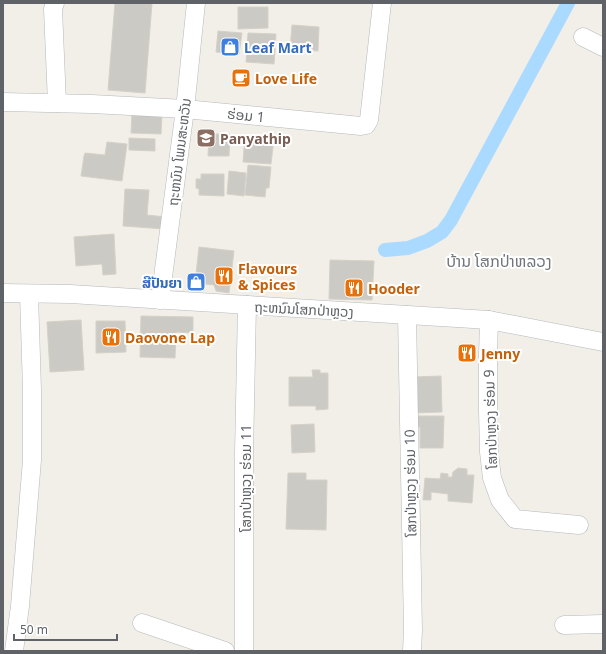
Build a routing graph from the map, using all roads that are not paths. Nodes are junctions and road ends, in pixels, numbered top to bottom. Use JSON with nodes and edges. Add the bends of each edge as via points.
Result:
{"nodes":[{"id":1,"x":55,"y":3,"type":"edge"},
{"id":2,"x":196,"y":3,"type":"edge"},
{"id":3,"x":382,"y":3,"type":"edge"},
{"id":4,"x":584,"y":37,"type":"dead end"},
{"id":5,"x":603,"y":47,"type":"edge"},
{"id":6,"x":3,"y":102,"type":"edge"},
{"id":7,"x":57,"y":103,"type":"junction"},
{"id":8,"x":185,"y":109,"type":"junction"},
{"id":9,"x":6,"y":293,"type":"edge"},
{"id":10,"x":29,"y":294,"type":"junction"},
{"id":11,"x":160,"y":300,"type":"junction"},
{"id":12,"x":247,"y":305,"type":"junction"},
{"id":13,"x":406,"y":315,"type":"junction"},
{"id":14,"x":490,"y":320,"type":"junction"},
{"id":15,"x":603,"y":342,"type":"edge"},
{"id":16,"x":579,"y":524,"type":"dead end"},
{"id":17,"x":142,"y":623,"type":"dead end"},
{"id":18,"x":603,"y":624,"type":"edge"},
{"id":19,"x":564,"y":625,"type":"dead end"},
{"id":20,"x":14,"y":651,"type":"edge"},
{"id":21,"x":225,"y":651,"type":"edge"},
{"id":22,"x":244,"y":651,"type":"edge"},
{"id":23,"x":412,"y":651,"type":"edge"}],
"edges":[{"from":1,"to":7,"type":"street","via":[[53,9]]},
{"from":2,"to":8,"type":"street","name":"ຖະຫນົນ ໂພນສະຫວັນ"},
{"from":3,"to":8,"type":"street","name":"ຮ່ອມ 1","via":[[369,120],[366,125]]},
{"from":4,"to":5,"type":"street"},
{"from":6,"to":7,"type":"street","name":"ຮ່ອມ 1"},
{"from":7,"to":8,"type":"street","name":"ຮ່ອມ 1"},
{"from":8,"to":11,"type":"street","name":"ຖະຫນົນ ໂພນສະຫວັນ"},
{"from":9,"to":10,"type":"street","name":"ຖະຫນົນໂສກປ່າຫຼວງ"},
{"from":10,"to":11,"type":"street","name":"ຖະຫນົນໂສກປ່າຫຼວງ"},
{"from":10,"to":20,"type":"street","via":[[32,460]]},
{"from":11,"to":12,"type":"street","name":"ຖະຫນົນໂສກປ່າຫຼວງ"},
{"from":12,"to":13,"type":"street","name":"ຖະຫນົນໂສກປ່າຫຼວງ"},
{"from":12,"to":22,"type":"street","name":"ໂສກປ່າຫຼວງ ຮ່ອມ 11"},
{"from":13,"to":14,"type":"street","name":"ຖະຫນົນໂສກປ່າຫຼວງ"},
{"from":13,"to":23,"type":"street","name":"ໂສກປ່າຫຼວງ ຮ່ອມ 10"},
{"from":14,"to":15,"type":"street","name":"ຖະຫນົນໂສກປ່າຫຼວງ"},
{"from":14,"to":16,"type":"street","name":"ໂສກປ່າຫຼວງ ຮ່ອມ 9","via":[[489,452],[492,478],[500,500],[516,519]]},
{"from":17,"to":21,"type":"street"},
{"from":18,"to":19,"type":"street"}]}
